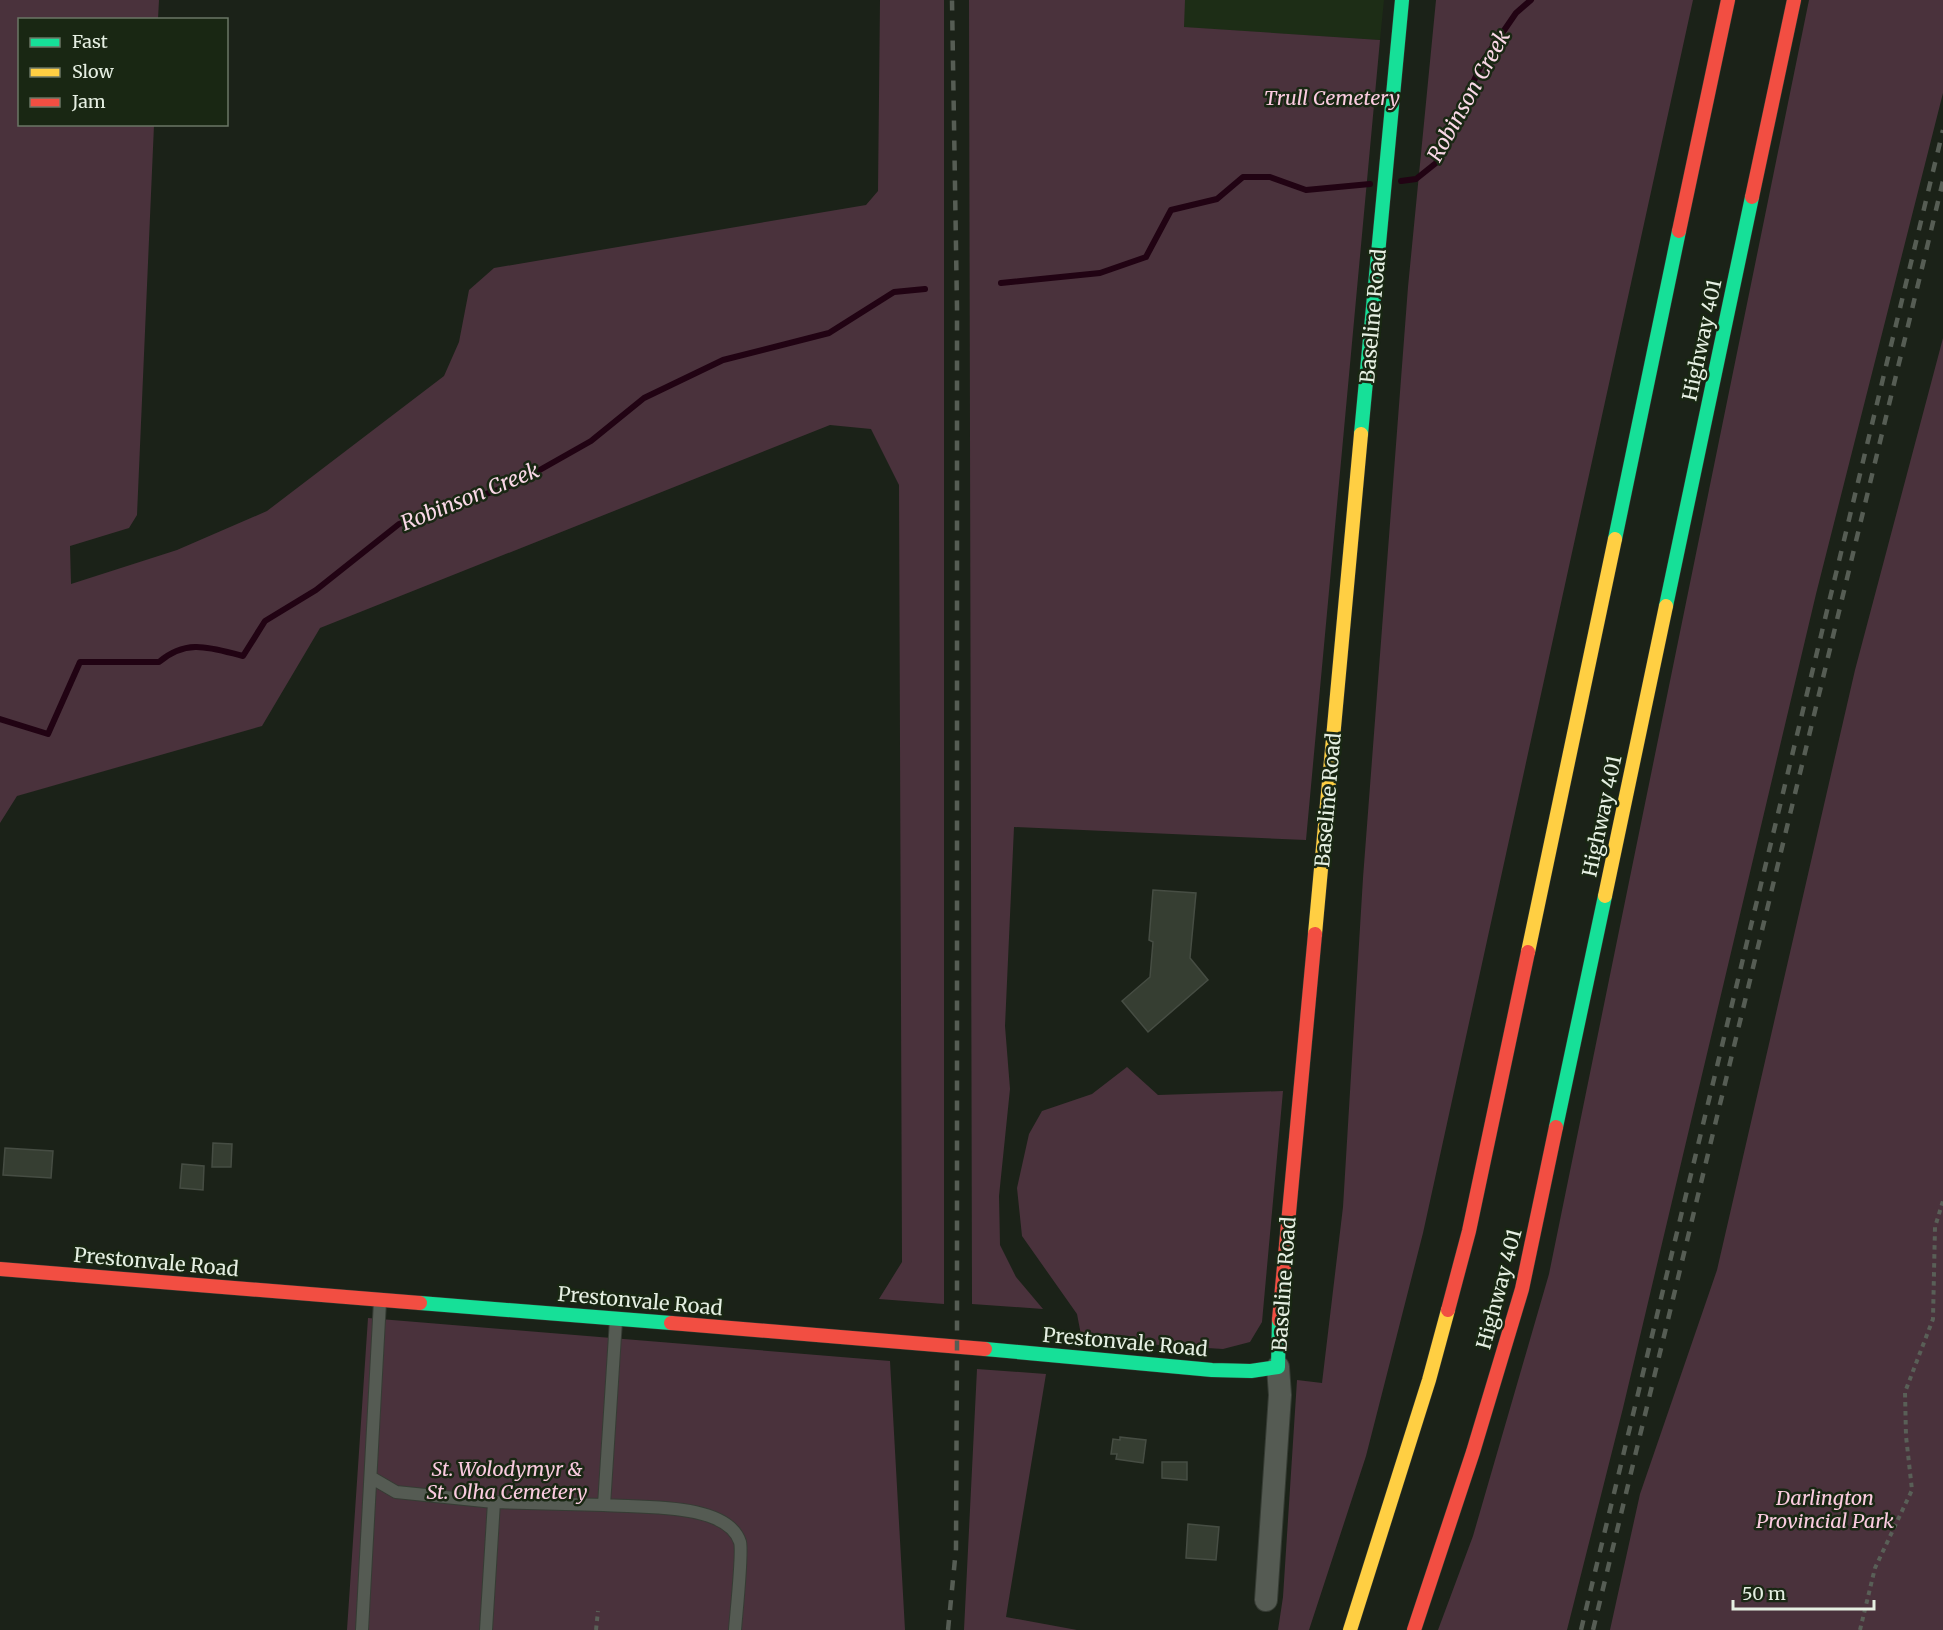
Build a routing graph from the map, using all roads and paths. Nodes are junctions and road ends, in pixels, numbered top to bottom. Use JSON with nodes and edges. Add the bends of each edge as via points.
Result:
{"nodes":[{"id":1,"x":1402,"y":0,"type":"edge"},
{"id":2,"x":1728,"y":0,"type":"edge"},
{"id":3,"x":1794,"y":0,"type":"edge"},
{"id":4,"x":1943,"y":1201,"type":"edge"},
{"id":5,"x":0,"y":1269,"type":"edge"},
{"id":6,"x":380,"y":1300,"type":"junction"},
{"id":7,"x":616,"y":1319,"type":"junction"},
{"id":8,"x":1278,"y":1367,"type":"junction"},
{"id":9,"x":372,"y":1478,"type":"junction"},
{"id":10,"x":494,"y":1502,"type":"junction"},
{"id":11,"x":604,"y":1505,"type":"junction"},
{"id":12,"x":1266,"y":1600,"type":"dead end"},
{"id":13,"x":598,"y":1611,"type":"dead end"},
{"id":14,"x":362,"y":1630,"type":"edge"},
{"id":15,"x":486,"y":1630,"type":"edge"},
{"id":16,"x":596,"y":1630,"type":"edge"},
{"id":17,"x":735,"y":1630,"type":"edge"},
{"id":18,"x":1350,"y":1630,"type":"edge"},
{"id":19,"x":1414,"y":1630,"type":"edge"},
{"id":20,"x":1860,"y":1630,"type":"edge"}],
"edges":[{"from":1,"to":8,"type":"main road","name":"Baseline Road","via":[[1280,1304]]},
{"from":2,"to":18,"type":"main road","via":[[1469,1231],[1426,1391]]},
{"from":3,"to":19,"type":"main road","name":"Highway 401","via":[[1522,1288]]},
{"from":4,"to":20,"type":"path","via":[[1935,1227],[1933,1319],[1905,1392],[1912,1490],[1875,1568]]},
{"from":5,"to":6,"type":"main road","name":"Prestonvale Road"},
{"from":6,"to":7,"type":"main road","name":"Prestonvale Road"},
{"from":6,"to":9,"type":"lane"},
{"from":7,"to":8,"type":"main road","name":"Prestonvale Road","via":[[1212,1370]]},
{"from":7,"to":11,"type":"lane"},
{"from":8,"to":12,"type":"street","name":"Baseline Road","via":[[1280,1395]]},
{"from":9,"to":10,"type":"lane","via":[[396,1492]]},
{"from":9,"to":14,"type":"lane"},
{"from":10,"to":11,"type":"lane"},
{"from":10,"to":15,"type":"lane"},
{"from":11,"to":17,"type":"lane","via":[[706,1513],[726,1523],[740,1543]]},
{"from":13,"to":16,"type":"path"}]}
